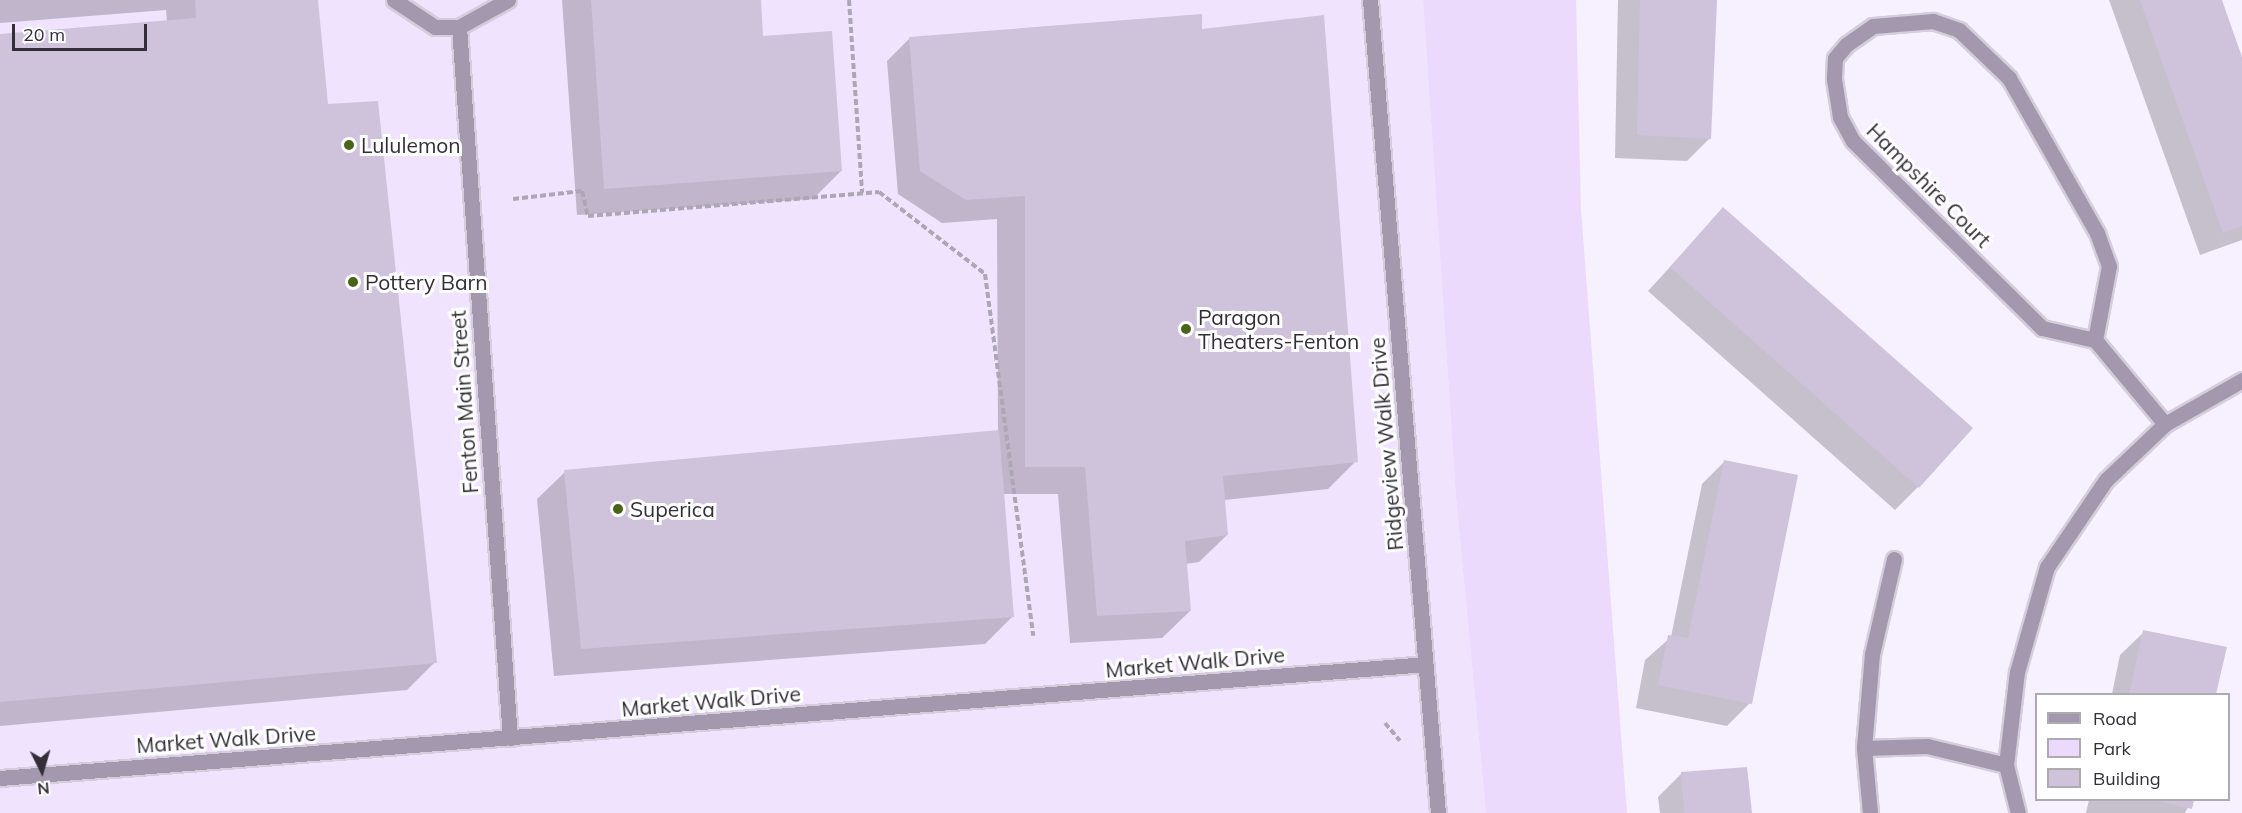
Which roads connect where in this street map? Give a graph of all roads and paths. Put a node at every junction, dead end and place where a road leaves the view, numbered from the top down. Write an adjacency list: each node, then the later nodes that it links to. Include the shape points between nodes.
1 (394, 0): 5 (street, via 435,27)
2 (508, 0): 5 (street)
3 (849, 0): 6 (path)
4 (1370, 0): 13 (street, Ridgeview Walk Drive)
5 (459, 27): 15 (street, Fenton Main Street)
6 (862, 193): 7 (path, via 588,216 582,191); 12 (path, via 879,192 985,274)
7 (513, 199)
8 (2095, 340): 8 (street, Hampshire Court, via 2042,328 1853,141 1840,117 1834,79 1835,58 1846,45 1873,26 1933,21 1959,30 2009,78 2097,233 2109,266); 10 (street)
9 (2242, 380): 10 (street)
10 (2166, 424): 18 (street, via 2106,480 2047,567 2017,672)
11 (1894, 559): 16 (street, via 1872,654)
12 (1033, 636)
13 (1425, 663): 15 (street, Market Walk Drive); 20 (street, Ridgeview Walk Drive)
14 (1385, 723): 17 (path)
15 (510, 738): 19 (street, Market Walk Drive)
16 (1864, 748): 18 (street, via 1927,746); 21 (street)
17 (1402, 750)
18 (2006, 765): 22 (street)
19 (0, 778)
20 (1438, 813)
21 (1870, 813)
22 (2018, 813)

